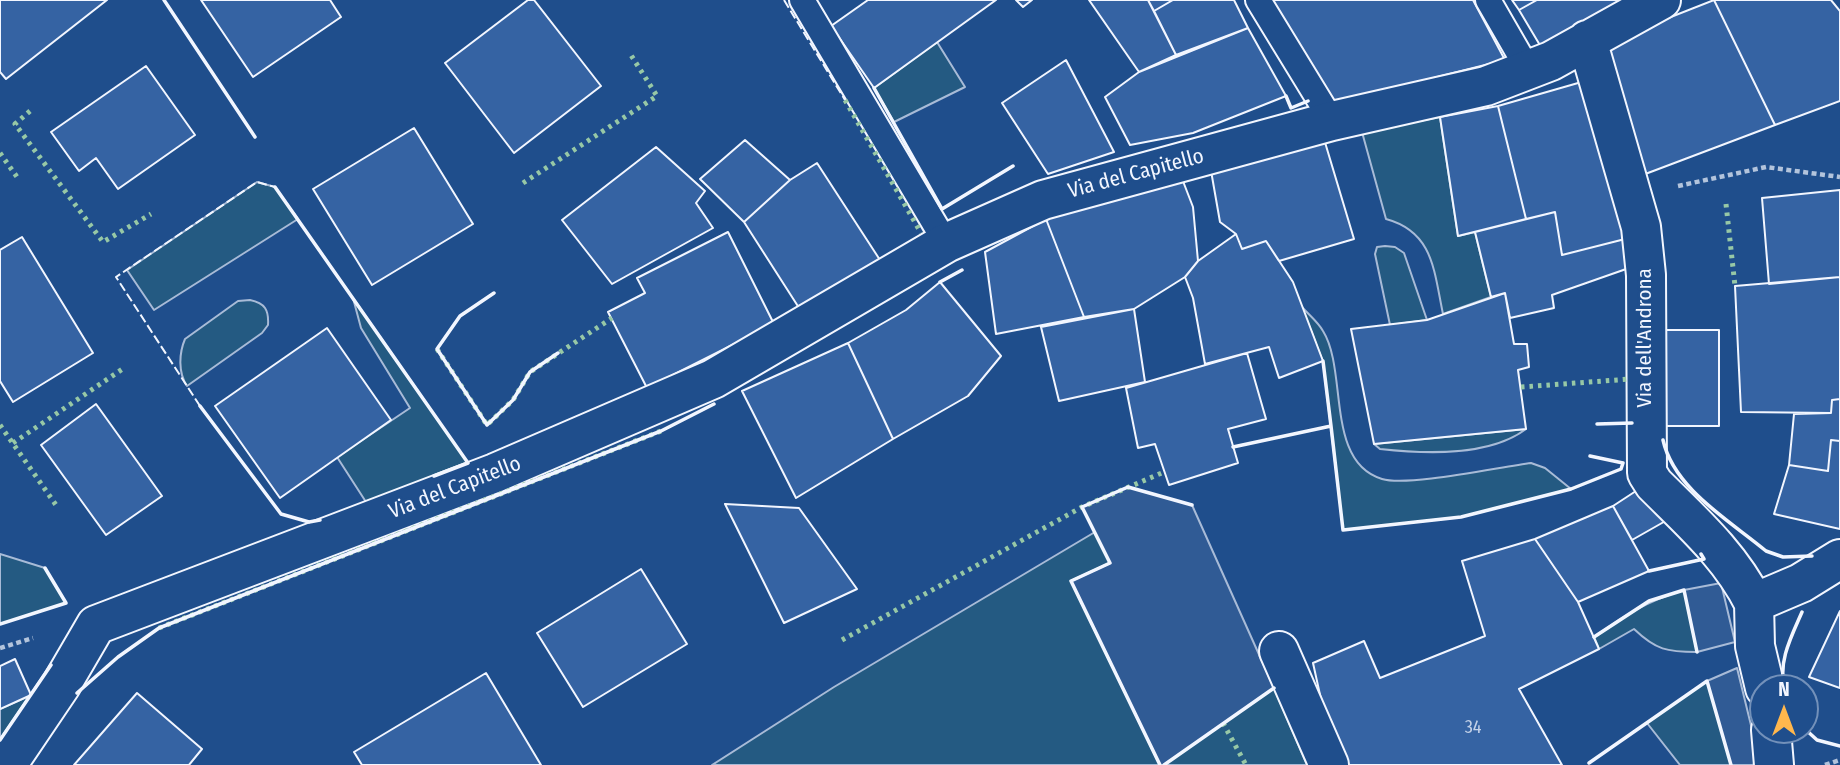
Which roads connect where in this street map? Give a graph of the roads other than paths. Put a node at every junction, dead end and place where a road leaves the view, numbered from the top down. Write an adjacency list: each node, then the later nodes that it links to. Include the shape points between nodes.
1 (802, 0): 8 (lane)
2 (1258, 0): 7 (lane)
3 (1488, 0): 6 (lane)
4 (1661, 0): 5 (street, Via del Capitello)
5 (1587, 40): 6 (street, Via del Capitello); 10 (street, Via dell'Androna, via 1637,211 1646,275 1647,472 1720,548)
6 (1530, 71): 7 (street, Via del Capitello, via 1441,98)
7 (1332, 121): 8 (street, Via del Capitello, via 1055,196)
8 (946, 243): 14 (street, Via del Capitello, via 713,379 495,474 96,625)
9 (1840, 559): 10 (street, via 1801,583)
10 (1754, 603): 12 (street, via 1755,646)
11 (1279, 651): 15 (street)
12 (1762, 674)
13 (1773, 744): 16 (street)
14 (7, 765)
15 (1329, 765)
16 (1774, 765)

